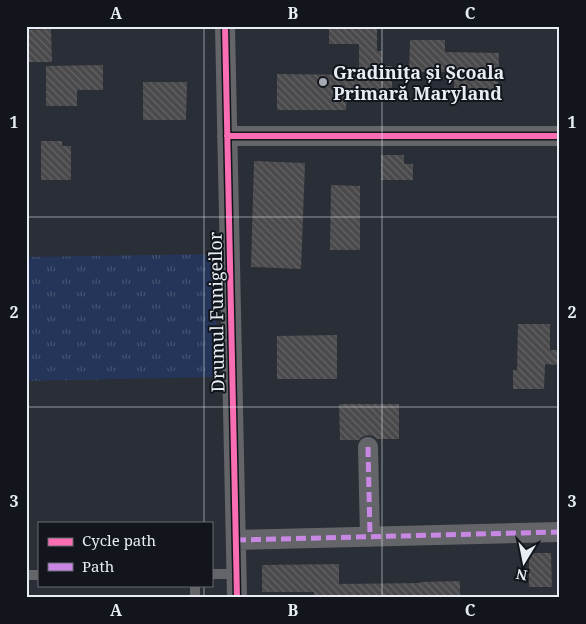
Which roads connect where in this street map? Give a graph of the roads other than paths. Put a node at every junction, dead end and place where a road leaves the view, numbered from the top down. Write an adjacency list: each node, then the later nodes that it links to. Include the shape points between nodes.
1 (225, 26): 2 (street, Drumul Funigeilor)
2 (228, 136): 3 (street); 7 (street, Drumul Funigeilor)
3 (560, 136)
4 (368, 447): 6 (street)
5 (560, 532): 6 (street)
6 (370, 537): 7 (street)
7 (236, 540): 9 (street, Drumul Funigeilor)
8 (212, 574): 9 (lane)
9 (236, 574): 10 (street, Drumul Funigeilor)
10 (237, 598)

